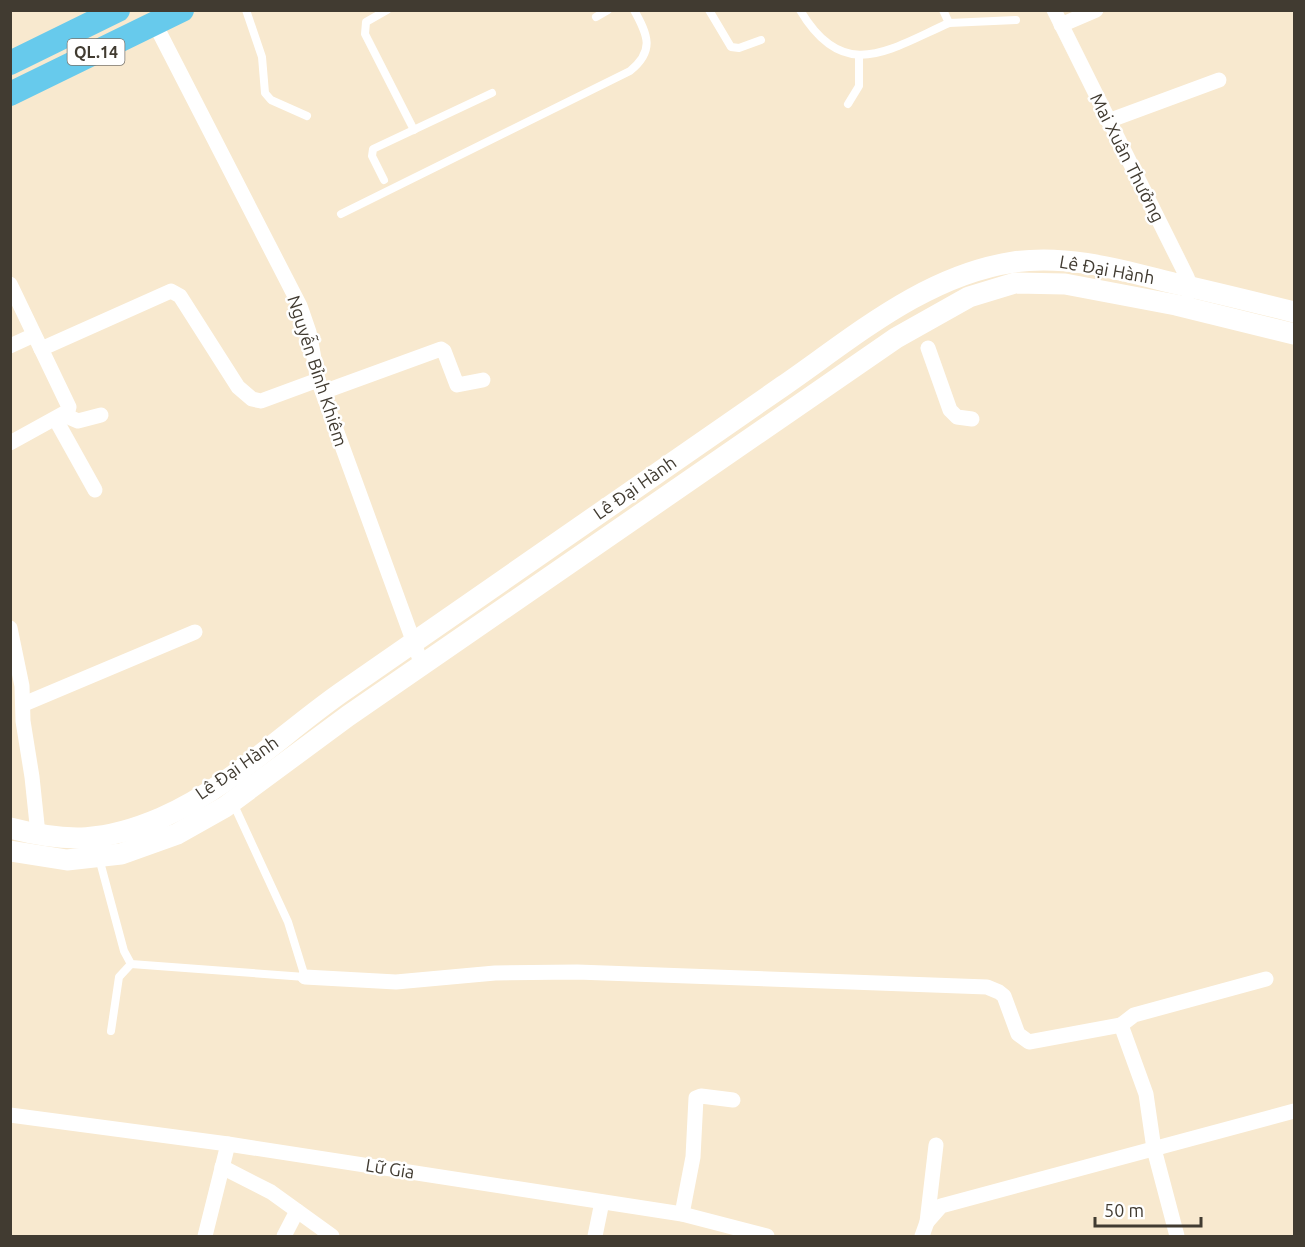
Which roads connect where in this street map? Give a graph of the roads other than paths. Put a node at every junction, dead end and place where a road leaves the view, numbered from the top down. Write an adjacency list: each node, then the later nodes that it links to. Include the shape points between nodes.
1 (118, 10): 19 (main road, QL.14)
2 (182, 10): 15 (main road, QL.14)
3 (246, 10): 24 (lane, via 262,57 265,93 271,100)
4 (387, 10): 26 (lane, via 366,22 365,33)
5 (608, 10): 12 (lane)
6 (634, 10): 28 (lane, via 648,44 641,62 630,71)
7 (710, 10): 17 (lane, via 731,47)
8 (800, 10): 18 (lane, via 819,38)
9 (943, 10): 14 (lane)
10 (1054, 10): 16 (street, Mai Xuân Thưởng)
11 (1096, 10): 16 (street)
12 (596, 17)
13 (1016, 20): 14 (lane)
14 (949, 23): 18 (lane, via 876,55)
15 (156, 24): 22 (main road, QL.14); 39 (street, Nguyễn Bỉnh Khiêm, via 300,306)
16 (1061, 25): 25 (street, Mai Xuân Thưởng)
17 (761, 40)
18 (859, 56): 23 (lane, via 859,86)
19 (10, 63)
20 (1219, 80): 25 (street)
21 (492, 93): 26 (lane)
22 (10, 94)
23 (848, 104)
24 (306, 116)
25 (1108, 121): 30 (street, Mai Xuân Thưởng)
26 (414, 130): 27 (lane, via 371,152)
27 (384, 180)
28 (341, 214)
29 (10, 284): 34 (street)
30 (1191, 287): 31 (street); 32 (main road, Lê Đại Hành); 47 (main road, Lê Đại Hành, via 1117,269 1057,260 1014,262 960,274 901,305)
31 (1185, 307): 33 (main road, Lê Đại Hành); 48 (main road, Lê Đại Hành, via 1065,284 1015,283 969,297 896,338)
32 (1294, 312)
33 (1294, 334)
34 (34, 335): 35 (street); 37 (street)
35 (10, 346)
36 (928, 348): 42 (street, via 950,410 957,417)
37 (41, 349): 39 (street, via 171,291 180,296 238,387 252,399); 41 (street, via 67,402 68,411)
38 (483, 380): 39 (street, via 457,385 441,349)
39 (321, 386): 47 (street, Nguyễn Bỉnh Khiêm)
40 (101, 415): 41 (street, via 78,421)
41 (60, 417): 43 (street); 44 (street)
42 (972, 419)
43 (10, 443)
44 (95, 490)
45 (10, 628): 49 (street)
46 (195, 632): 49 (street)
47 (413, 642): 48 (street, Nguyễn Bỉnh Khiêm); 52 (main road, Lê Đại Hành, via 211,790 162,817 113,834 64,840)
48 (422, 665): 50 (main road, Lê Đại Hành)
49 (24, 704): 52 (street, via 22,722)
50 (233, 801): 54 (main road, Lê Đại Hành, via 177,834 121,854); 56 (lane, via 288,922)
51 (10, 828): 52 (main road, Lê Đại Hành)
52 (38, 834)
53 (10, 851): 54 (main road, Lê Đại Hành, via 67,860)
54 (99, 856): 55 (lane, via 124,951)
55 (131, 964): 56 (lane); 59 (lane, via 119,977)
56 (304, 977): 58 (street, via 396,982 495,973 577,972 987,987 1004,996 1018,1034 1029,1042)
57 (1266, 979): 58 (street, via 1134,1016)
58 (1121, 1024): 65 (street, via 1146,1094)
59 (111, 1031)
60 (733, 1100): 69 (street, via 696,1098 693,1157)
61 (1294, 1111): 65 (street)
62 (10, 1115): 63 (street, Lữ Gia)
63 (228, 1144): 66 (street); 67 (street, Lữ Gia)
64 (936, 1145): 70 (street)
65 (1154, 1149): 70 (street, via 948,1204 935,1210); 76 (street)
66 (222, 1167): 68 (street, via 253,1181); 71 (street)
67 (602, 1202): 69 (street, Lữ Gia); 74 (street)
68 (297, 1211): 72 (street); 73 (street)
69 (682, 1214): 75 (street, Lữ Gia)
70 (925, 1229)
71 (205, 1236)
72 (284, 1236)
73 (332, 1236)
74 (595, 1236)
75 (767, 1236)
76 (1177, 1236)

